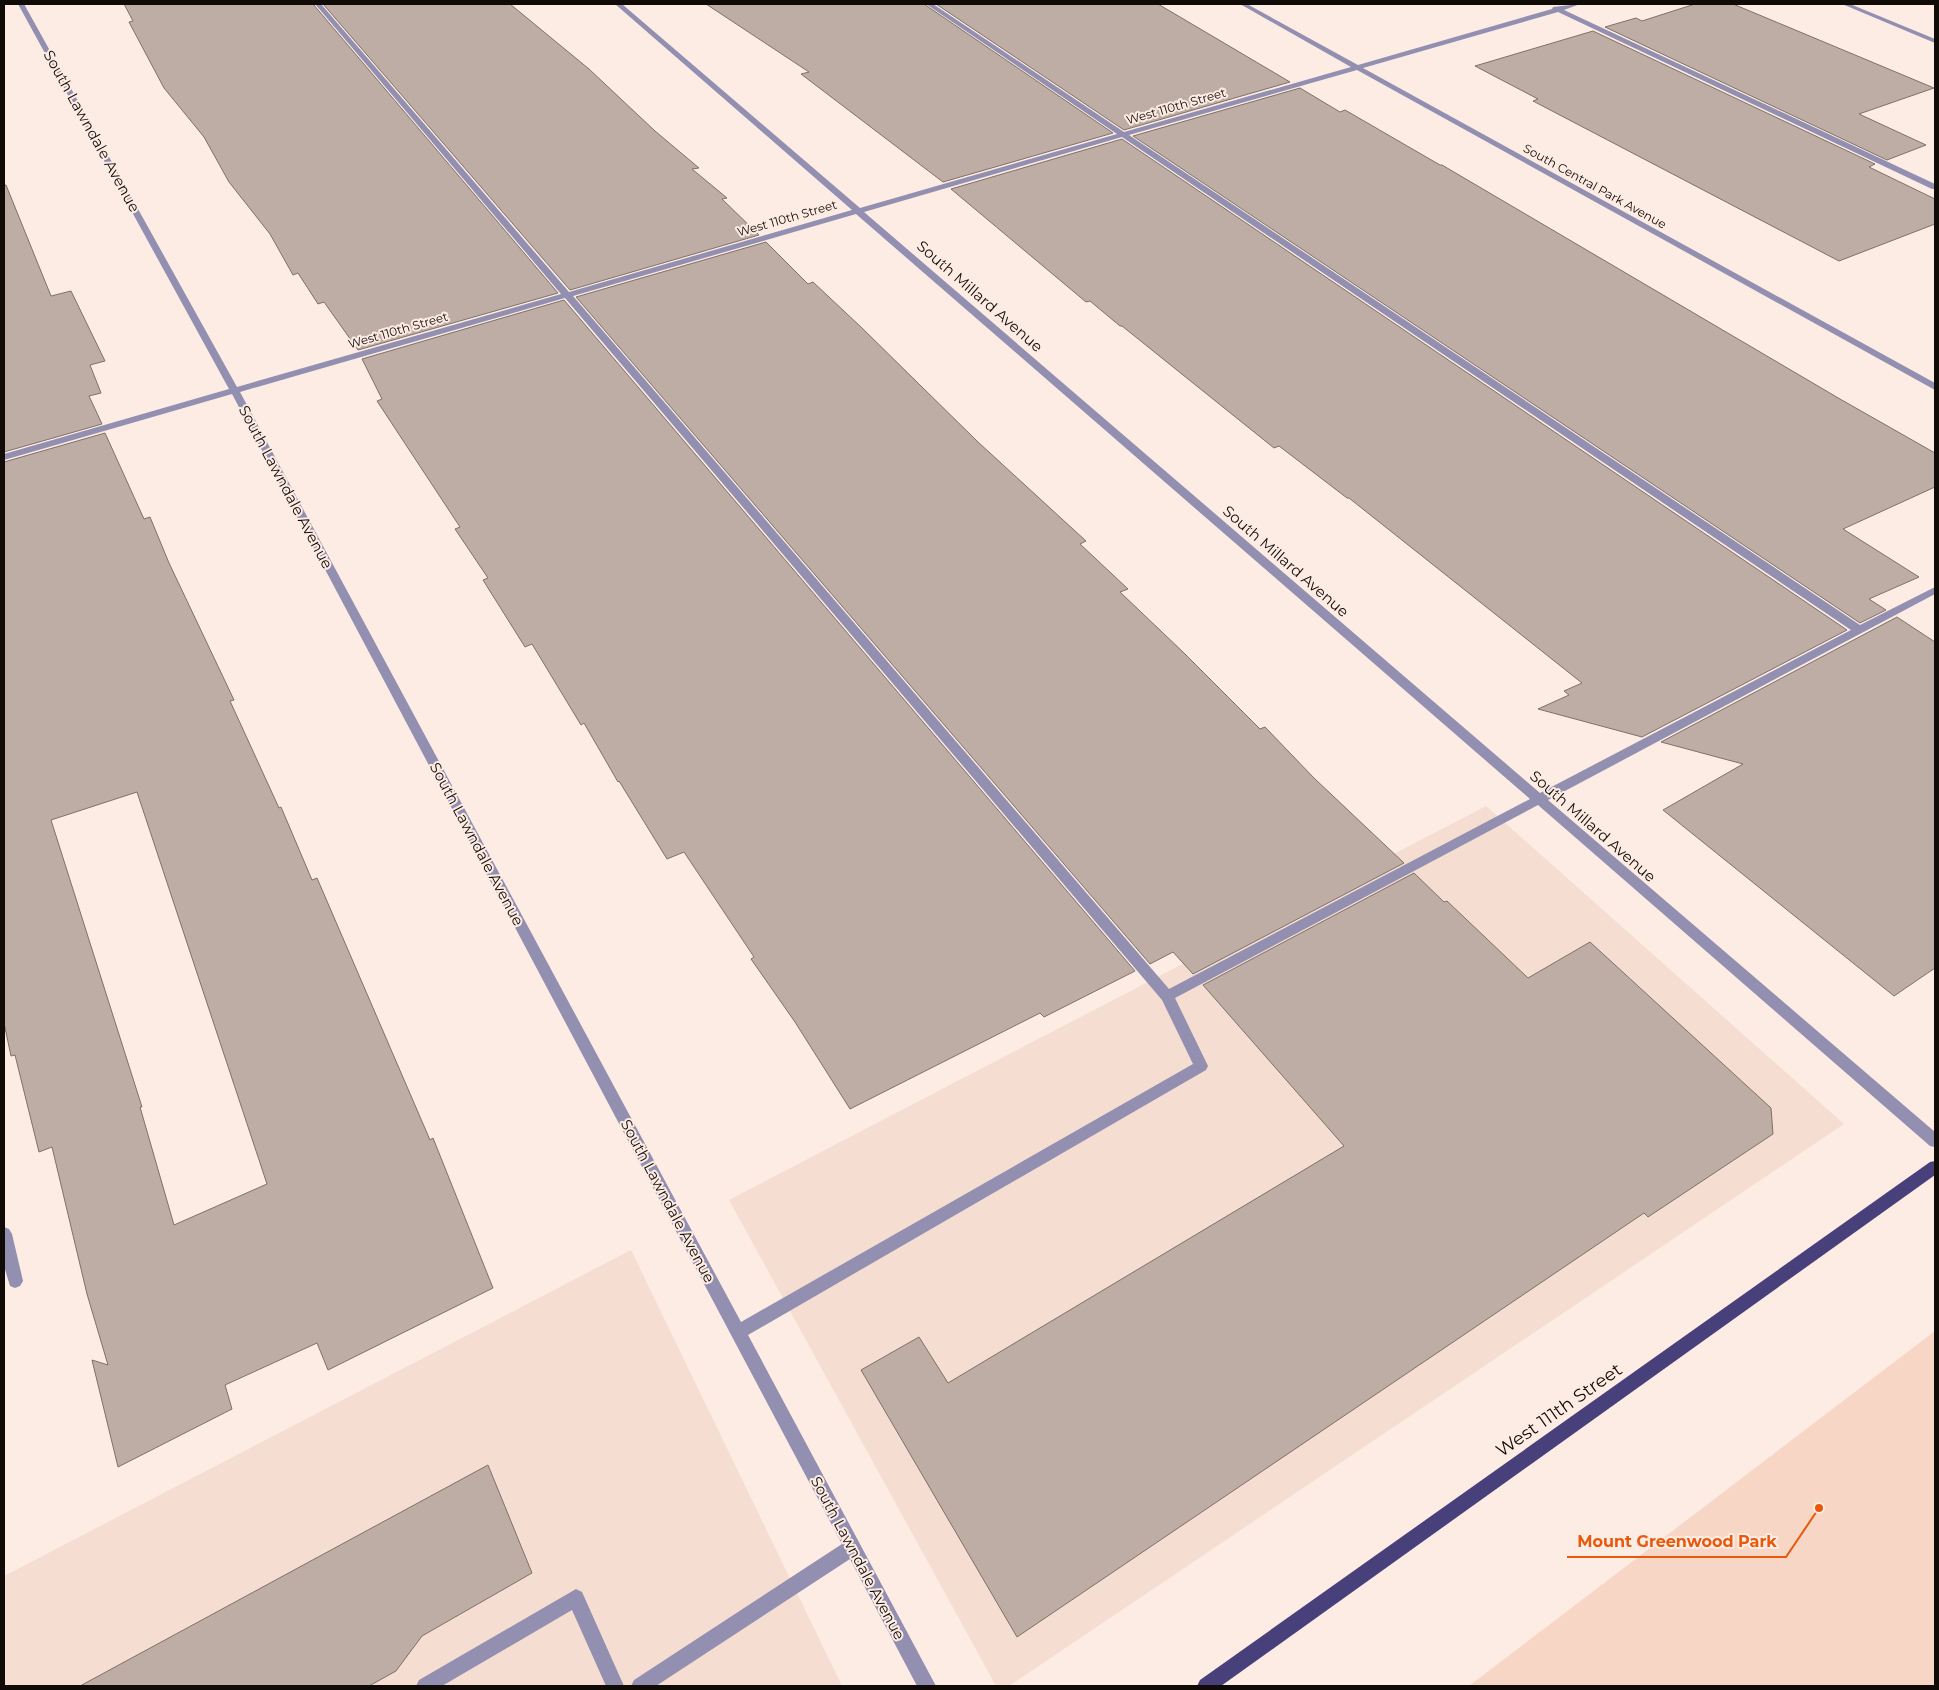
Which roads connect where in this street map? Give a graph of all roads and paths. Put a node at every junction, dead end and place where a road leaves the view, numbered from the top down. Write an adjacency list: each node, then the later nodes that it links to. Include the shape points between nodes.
1 (21, 4): 17 (street, South Lawndale Avenue)
2 (318, 4): 15 (street)
3 (618, 4): 14 (street, South Millard Avenue)
4 (929, 4): 12 (street)
5 (1244, 4): 11 (street, South Central Park Avenue)
6 (1547, 4): 9 (street)
7 (1577, 4): 9 (street, West 110th Street)
8 (1845, 4): 10 (street)
9 (1558, 9): 11 (street, West 110th Street); 13 (street)
10 (1935, 41)
11 (1358, 67): 12 (street, West 110th Street); 16 (street, South Central Park Avenue)
12 (1122, 135): 14 (street, West 110th Street); 20 (street)
13 (1935, 187)
14 (858, 211): 15 (street, West 110th Street); 21 (street, South Millard Avenue)
15 (566, 295): 17 (street, West 110th Street); 22 (street)
16 (1935, 388)
17 (234, 390): 18 (street, West 110th Street); 27 (street, South Lawndale Avenue)
18 (4, 457)
19 (1935, 590): 20 (street)
20 (1859, 630): 21 (street)
21 (1539, 800): 22 (street); 23 (street, South Millard Avenue)
22 (1167, 996): 27 (street, via 1202,1066)
23 (1935, 1141)
24 (1935, 1167): 33 (main road, West 111th Street)
25 (4, 1234): 26 (street)
26 (15, 1281)
27 (738, 1332): 28 (street, South Lawndale Avenue)
28 (852, 1546): 31 (street); 32 (street, South Lawndale Avenue)
29 (424, 1686): 30 (street, via 576,1598)
30 (615, 1686)
31 (640, 1686)
32 (927, 1686)
33 (1206, 1686)

